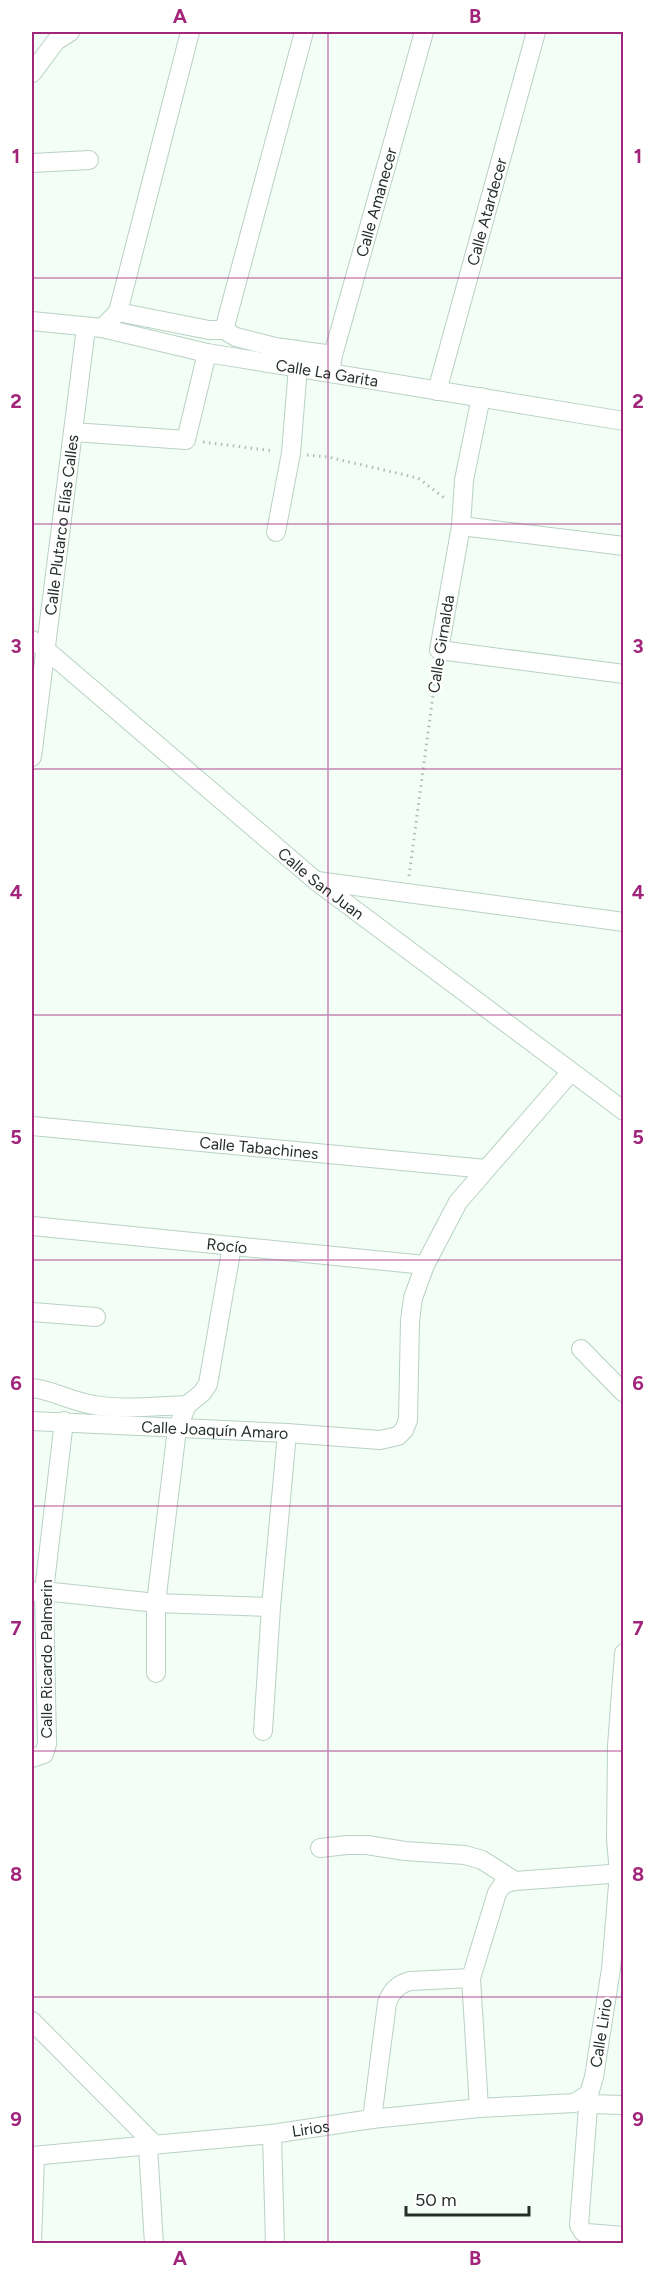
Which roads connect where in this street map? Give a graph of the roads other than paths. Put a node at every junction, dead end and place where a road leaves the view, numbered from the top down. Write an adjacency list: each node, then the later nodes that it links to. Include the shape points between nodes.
1 (70, 32): 6 (street, via 56,41)
2 (190, 32): 9 (street)
3 (304, 32): 12 (street)
4 (424, 32): 14 (street, Calle Amanecer)
5 (536, 32): 16 (street, Calle Atardecer)
6 (32, 73)
7 (89, 160): 8 (street)
8 (32, 163)
9 (118, 312): 11 (street); 12 (street, Calle La Garita)
10 (32, 321): 11 (street, Calle La Garita)
11 (94, 328): 13 (street, Calle La Garita); 19 (street, Calle Plutarco Elías Calles)
12 (224, 330): 14 (street, Calle La Garita, via 236,337)
13 (207, 353): 15 (street, Calle La Garita); 19 (street, via 186,440)
14 (332, 364): 15 (street, Calle La Garita); 16 (street, Calle La Garita)
15 (298, 367): 21 (street, via 291,453)
16 (437, 391): 17 (street, Calle La Garita)
17 (481, 397): 18 (street, Calle La Garita); 20 (street, Calle Girnalda)
18 (624, 421)
19 (74, 432): 23 (street, Calle Plutarco Elías Calles)
20 (460, 518): 22 (street); 24 (street, Calle Girnalda, via 439,650)
21 (276, 532)
22 (624, 546)
23 (38, 644): 25 (street, Calle Plutarco Elías Calles); 26 (street, Calle San Juan)
24 (624, 674)
25 (32, 757)
26 (316, 881): 27 (street); 28 (street, Calle San Juan)
27 (624, 922)
28 (570, 1073): 29 (street, Calle San Juan); 31 (street)
29 (624, 1111)
30 (32, 1126): 31 (street, Calle Tabachines)
31 (486, 1169): 34 (street, via 458,1202)
32 (32, 1226): 33 (street, Rocío)
33 (232, 1245): 34 (street, Rocío); 40 (street, via 208,1384)
34 (425, 1265): 44 (street, Calle Joaquín Amaro, via 413,1298 410,1321 408,1420 404,1430 398,1436 380,1440)
35 (32, 1312): 36 (street)
36 (96, 1317)
37 (581, 1348): 39 (street)
38 (32, 1388): 40 (street, via 95,1406)
39 (624, 1393)
40 (187, 1405): 43 (street)
41 (33, 1418): 42 (street, Calle Joaquín Amaro)
42 (64, 1421): 43 (street, Calle Joaquín Amaro); 45 (street, Calle Ricardo Palmerin)
43 (177, 1429): 44 (street, Calle Joaquín Amaro); 46 (street)
44 (287, 1433): 47 (street)
45 (38, 1592): 46 (street); 52 (street, Calle Ricardo Palmerin, via 47,1722)
46 (156, 1603): 47 (street); 49 (street)
47 (271, 1607): 50 (street)
48 (624, 1653): 51 (street, Calle Lirio)
49 (156, 1673)
50 (263, 1731)
51 (620, 1746): 54 (street, Calle Lirio, via 616,1839)
52 (38, 1756)
53 (320, 1848): 55 (street, via 367,1845 465,1855 482,1860)
54 (621, 1873): 55 (street); 58 (street, Calle Lirio)
55 (515, 1881): 56 (street, via 503,1884 497,1893)
56 (471, 1978): 60 (street); 61 (street, via 410,1981 390,1994)
57 (32, 2021): 63 (street)
58 (588, 2099): 59 (street); 60 (street, Lirios); 65 (street, Calle Lirio, via 579,2225 582,2232)
59 (624, 2105)
60 (479, 2108): 61 (street, Lirios)
61 (372, 2119): 62 (street, Lirios)
62 (272, 2134): 63 (street, Lirios); 68 (street)
63 (151, 2146): 64 (street, Lirios); 67 (street)
64 (33, 2156): 66 (street)
65 (624, 2236)
66 (32, 2244)
67 (154, 2244)
68 (275, 2244)

